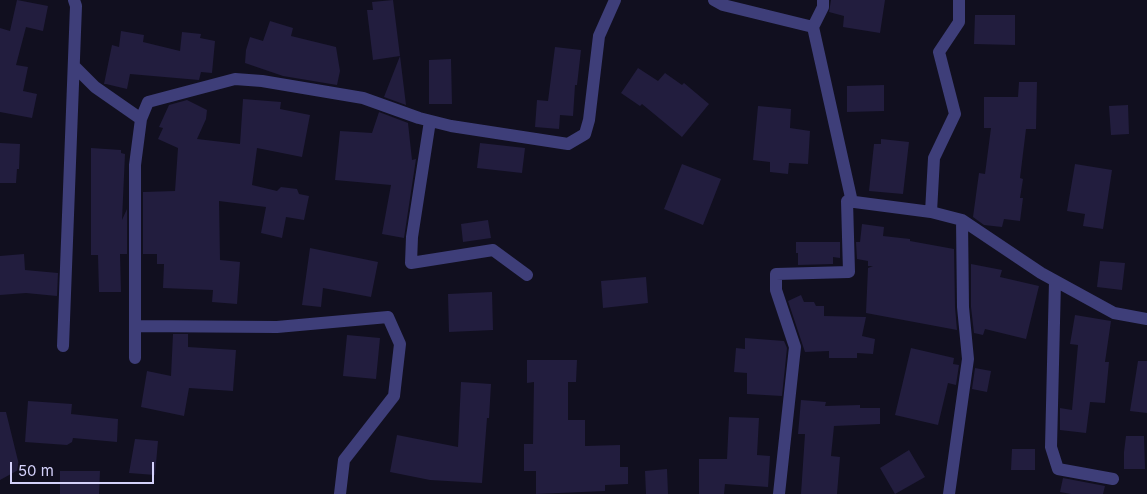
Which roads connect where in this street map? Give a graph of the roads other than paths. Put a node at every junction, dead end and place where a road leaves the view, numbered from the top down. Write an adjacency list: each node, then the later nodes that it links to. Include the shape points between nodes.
1 (74, 0): 7 (street)
2 (615, 0): 9 (street, via 599,36 585,134 568,144)
3 (714, 0): 6 (street)
4 (823, 0): 6 (street)
5 (959, 0): 11 (street, via 960,22 939,52 955,114 934,158)
6 (814, 27): 10 (street)
7 (74, 66): 8 (street, via 95,87); 17 (street)
8 (141, 119): 9 (street, via 148,102 235,79 363,98); 16 (street, via 135,165)
9 (430, 121): 13 (street, via 411,263 493,250)
10 (852, 202): 11 (street); 21 (street, via 847,201 849,272 776,274 776,290 795,347)
11 (931, 212): 12 (street)
12 (962, 220): 14 (street); 22 (street, via 963,307 968,359)
13 (527, 275)
14 (1055, 281): 15 (street, via 1114,313); 19 (street, via 1051,447 1058,469)
15 (1147, 319)
16 (135, 326): 18 (street); 20 (street, via 276,327 388,317 400,344 394,396 344,460)
17 (63, 346)
18 (134, 358)
19 (1113, 479)
20 (340, 494)
21 (779, 494)
22 (949, 494)

